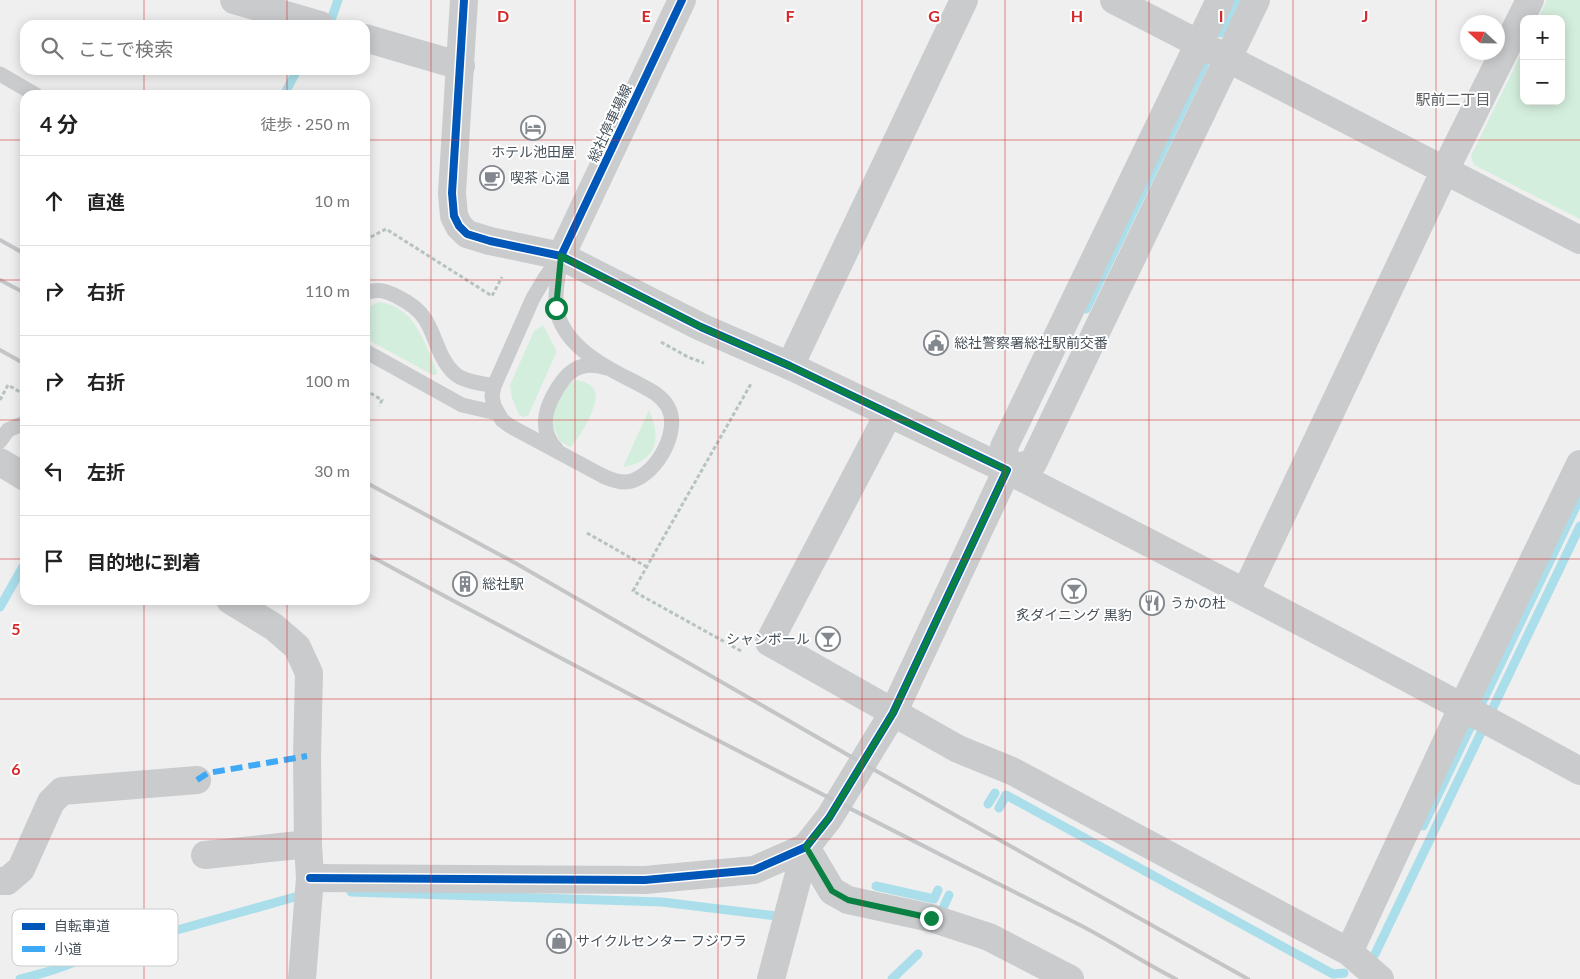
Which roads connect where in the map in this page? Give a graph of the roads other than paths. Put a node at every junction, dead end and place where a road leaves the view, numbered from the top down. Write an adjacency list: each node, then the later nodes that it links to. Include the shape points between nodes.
1 (234, 0): 9 (street)
2 (464, 0): 13 (street)
3 (682, 0): 18 (main road, 総社停車場線)
4 (964, 0): 21 (street)
5 (1114, 0): 11 (street)
6 (1220, 0): 11 (street)
7 (1256, 0): 12 (street)
8 (1530, 0): 16 (street)
9 (303, 20)
10 (370, 39): 13 (street)
11 (1199, 43): 12 (street); 31 (street, via 1004,447)
12 (1228, 58): 16 (street); 31 (street, via 1033,462)
13 (461, 66): 18 (street, via 452,193 454,216 459,226 467,234 484,240)
14 (0, 74): 15 (lane)
15 (27, 90)
16 (1445, 170): 17 (street); 33 (street)
17 (1580, 240)
18 (561, 256): 21 (street, via 701,327); 22 (lane, via 556,298 560,318 580,348); 23 (lane, via 533,298)
19 (370, 291): 23 (lane, via 386,291 415,307 425,318 445,364 467,380)
20 (370, 354): 24 (lane, via 462,405)
21 (790, 366): 25 (street)
22 (608, 368): 28 (lane, via 582,366 560,383 544,421 551,444); 28 (lane, via 652,391 668,408 671,435 655,463 638,479 614,481)
23 (494, 386): 24 (lane, via 492,396)
24 (496, 413): 28 (lane, via 510,426)
25 (889, 413): 31 (street); 35 (street, via 769,642)
26 (20, 425): 27 (lane, via 8,430)
27 (0, 441)
28 (558, 451)
29 (0, 462): 32 (street)
30 (1580, 464): 36 (street)
31 (1007, 470): 33 (street); 35 (street)
32 (20, 474)
33 (1246, 591): 36 (street)
34 (238, 605): 39 (street, via 274,627 297,647 309,673)
35 (893, 713): 40 (street, via 829,818); 44 (street, via 958,749 1012,771)
36 (1475, 713): 37 (street); 44 (street)
37 (1580, 771)
38 (197, 780): 43 (street, via 62,791 51,802 21,869 7,881)
39 (308, 844): 41 (street); 42 (street)
40 (806, 847): 42 (street, via 754,870 645,880); 46 (street); 47 (street, via 832,891 848,900 931,918 988,937)
41 (205, 855)
42 (310, 878): 45 (street)
43 (0, 881)
44 (1349, 952): 48 (street)
45 (302, 979)
46 (771, 979)
47 (1070, 979)
48 (1380, 979)

